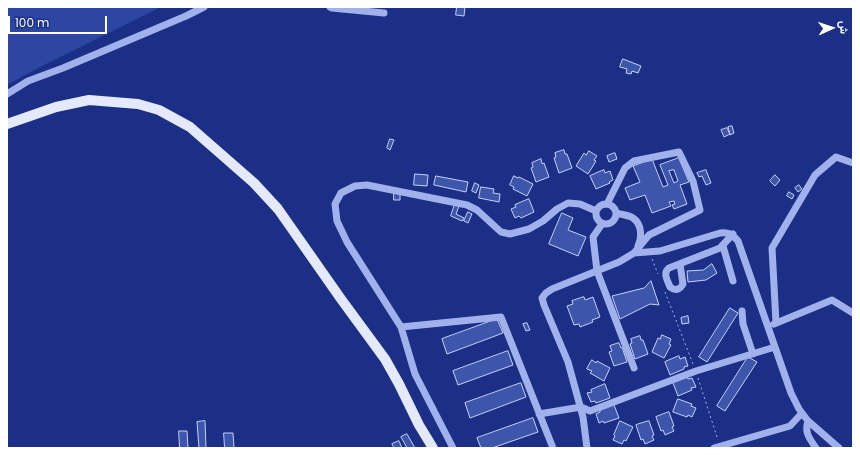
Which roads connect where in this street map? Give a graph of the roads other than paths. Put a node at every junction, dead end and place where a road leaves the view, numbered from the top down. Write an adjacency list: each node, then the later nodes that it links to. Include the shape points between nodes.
1 (204, 7): 4 (street, via 28,81)
2 (330, 7): 3 (street)
3 (384, 13)
4 (7, 94)
5 (7, 124): 30 (main road, via 56,107 89,100 138,104 159,110 190,127 254,183 278,209 385,359)
6 (853, 163): 19 (street, via 836,157 815,175 772,248)
7 (607, 204): 8 (street, via 600,206); 9 (street, via 613,206); 13 (street, via 625,168 634,161 679,152 693,181 700,210 649,235)
8 (596, 211): 10 (street, via 597,219); 21 (street, via 580,204 568,203 529,229 510,234 501,232 477,210 467,205 366,185 355,186 341,193 335,204 337,221 347,242)
9 (617, 213): 10 (street, via 612,223); 13 (street, via 632,217 640,229 641,239)
10 (602, 224): 15 (street, via 593,237)
11 (732, 234): 12 (street); 13 (street, via 720,233 660,251); 20 (street, via 738,241)
12 (723, 246): 14 (street); 16 (street)
13 (634, 253): 15 (street)
14 (680, 264)
15 (597, 271): 24 (street); 25 (street, via 552,289 542,298 568,362)
16 (733, 280)
17 (742, 311): 23 (street, via 742,324)
18 (853, 314): 19 (street, via 832,300)
19 (776, 323): 20 (street)
20 (768, 326): 22 (street)
21 (401, 327): 27 (street, via 500,317); 31 (street, via 415,374)
22 (775, 347): 23 (street); 26 (street, via 791,393)
23 (753, 354): 25 (street, via 696,371 590,411)
24 (634, 368)
25 (580, 407): 27 (street); 33 (street)
26 (802, 413): 28 (street); 29 (street, via 790,426)
27 (539, 414): 32 (street)
28 (808, 421): 34 (street, via 807,434); 35 (street)
29 (718, 447)
30 (433, 448)
31 (453, 448)
32 (553, 448)
33 (587, 448)
34 (816, 448)
35 (839, 448)

